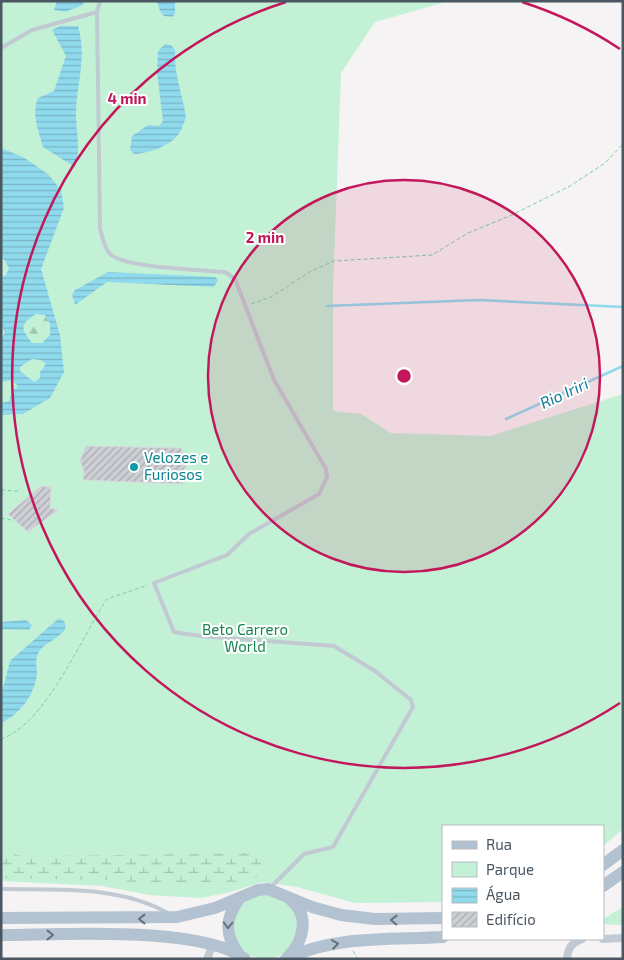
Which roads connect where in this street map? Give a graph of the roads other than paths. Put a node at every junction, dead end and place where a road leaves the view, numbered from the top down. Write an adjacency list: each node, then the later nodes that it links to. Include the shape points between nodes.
1 (100, 1): 2 (lane)
2 (97, 12): 3 (lane, via 32,30); 9 (lane, via 100,229 105,246 111,255 132,264 225,272 235,279 274,380 326,469 327,477 319,494 249,534 227,555 154,583 174,632 334,646 375,671 411,700 413,708 333,846 304,854)
3 (1, 48)
4 (623, 850): 5 (main road)
5 (604, 864)
6 (623, 872): 7 (main road)
7 (604, 885)
8 (1, 889): 12 (lane, via 100,891 154,904)
9 (268, 889): 10 (main road); 11 (main road)
10 (284, 894): 14 (main road, one-way to 10, via 376,919 341,915 312,907); 22 (main road, via 294,902 303,925 297,948)
11 (240, 898): 12 (main road); 21 (main road, one-way to 21, via 232,908 227,932)
12 (177, 917): 13 (main road, one-way to 13)
13 (1, 918)
14 (442, 918)
15 (1, 935): 20 (main road, one-way to 20, via 168,937)
16 (442, 937): 22 (main road, one-way to 16, via 350,941)
17 (623, 938): 18 (street)
18 (604, 939)
19 (579, 940): 24 (street, via 569,948)
20 (213, 944): 21 (main road); 23 (street)
21 (241, 956)
22 (287, 958)
23 (207, 959)
24 (567, 959)

